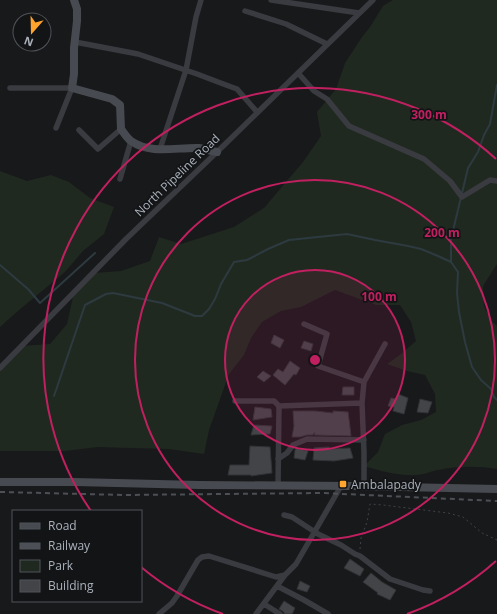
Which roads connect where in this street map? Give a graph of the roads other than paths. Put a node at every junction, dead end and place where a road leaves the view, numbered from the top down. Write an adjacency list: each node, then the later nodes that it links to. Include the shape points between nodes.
1 (74, 0): 7 (street, via 77,10)
2 (201, 0): 9 (street)
3 (271, 0): 6 (street)
4 (373, 0): 6 (street, North Pipeline Road)
5 (245, 11): 8 (street, via 286,24)
6 (359, 14): 8 (street, North Pipeline Road)
7 (75, 42): 9 (street, via 138,54); 12 (street)
8 (328, 44): 10 (street, North Pipeline Road)
9 (186, 70): 13 (street, via 237,90); 18 (street)
10 (298, 73): 13 (street, North Pipeline Road); 21 (street, via 327,99 349,126 424,159 450,182 462,197 490,180)
11 (10, 88): 12 (street)
12 (72, 88): 14 (street); 16 (street, via 112,99 120,105)
13 (257, 112): 19 (street, North Pipeline Road)
14 (56, 128)
15 (79, 130): 16 (street, via 98,149)
16 (121, 130): 17 (street)
17 (131, 141): 18 (street, via 145,147); 20 (street)
18 (160, 149): 19 (street, via 201,148)
19 (217, 152): 24 (street, North Pipeline Road, via 126,239)
20 (120, 179)
21 (497, 181)
22 (304, 324): 25 (street, via 327,334 318,366)
23 (385, 344): 25 (street)
24 (0, 368)
25 (364, 382): 27 (street)
26 (235, 401): 28 (street, via 274,401)
27 (362, 404): 28 (street); 29 (street)
28 (279, 406): 30 (street)
29 (364, 440): 30 (street, via 306,439 293,445); 34 (street)
30 (278, 459): 32 (street)
31 (0, 482): 32 (street)
32 (278, 486): 33 (street)
33 (341, 486): 34 (street); 37 (street)
34 (364, 486): 35 (street)
35 (497, 489)
36 (284, 515): 37 (street)
37 (314, 531): 38 (street, via 296,564); 40 (street, via 360,556 390,579)
38 (285, 575): 39 (street); 42 (street, via 276,577 209,556 202,557 172,603)
39 (277, 586): 41 (street); 45 (street)
40 (430, 591)
41 (264, 604): 43 (street); 44 (street)
42 (159, 614)
43 (256, 614)
44 (280, 614)
45 (328, 614)

